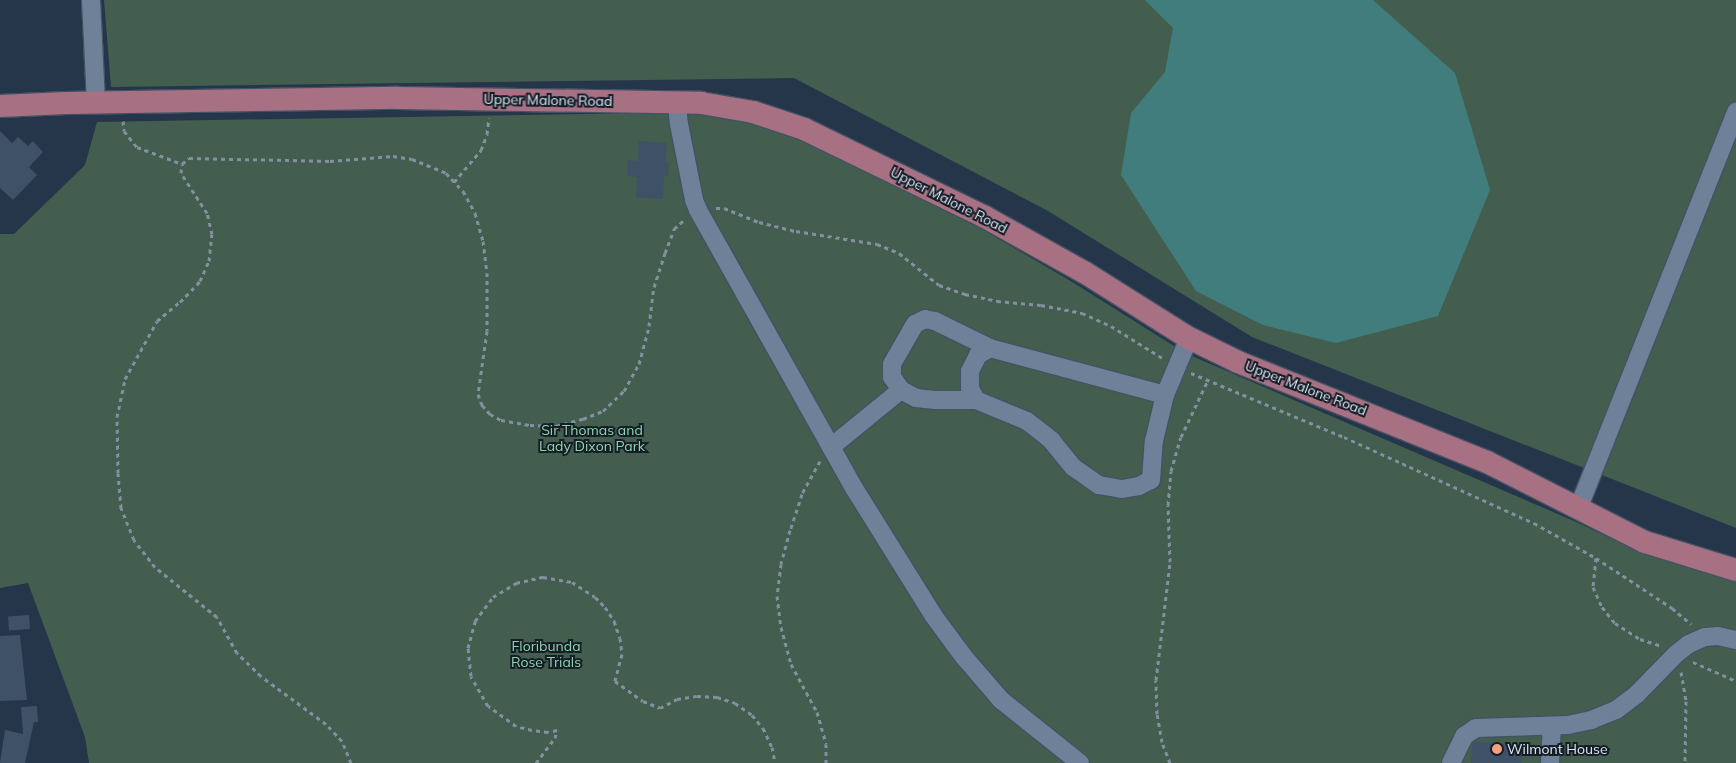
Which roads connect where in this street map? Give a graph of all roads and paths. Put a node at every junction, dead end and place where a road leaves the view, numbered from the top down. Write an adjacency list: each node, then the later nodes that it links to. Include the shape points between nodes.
1 (91, 0): 3 (street)
2 (492, 99): 4 (main road, Upper Malone Road); 5 (main road, Upper Malone Road); 9 (path, via 481,150)
3 (96, 103): 4 (main road, Upper Malone Road); 6 (main road, Upper Malone Road)
4 (120, 103): 8 (path, via 124,132 137,148)
5 (677, 103): 10 (street, via 678,124); 11 (main road, Upper Malone Road, via 701,103 753,112 804,129 985,217 1084,272)
6 (0, 106)
7 (1736, 111): 19 (street)
8 (182, 164): 9 (path, via 189,158 330,161 393,156 427,164 446,173); 27 (path, via 181,173 207,213 212,234 209,261 200,281 157,321 125,379 117,417 121,508 134,540 154,567 217,617 237,653 261,676 326,724 342,740)
9 (454, 182): 10 (path, via 475,213 487,273 487,331 478,394 490,414 501,420 530,425 556,426 583,419 604,411 624,391 639,364 649,326 654,287 674,229)
10 (698, 210): 13 (path, via 724,208 759,222 796,231 877,244 899,254 939,286 997,301 1082,313 1111,326); 18 (street)
11 (1189, 338): 13 (street); 19 (main road, Upper Malone Road, via 1238,362 1487,462)
12 (990, 348): 15 (street, via 935,320 925,319 916,324 892,364 892,378); 16 (street); 17 (street, via 978,355 970,371 970,388)
13 (1176, 367): 14 (path); 16 (street)
14 (1208, 380): 20 (path, via 1429,474 1534,523); 32 (path, via 1181,437 1171,471 1168,505 1170,562 1156,680 1157,714)
15 (901, 390): 17 (street, via 916,398); 18 (street)
16 (1165, 395): 17 (street, via 1154,441 1151,480 1122,490 1099,485 1073,467 1051,440 1026,420)
17 (976, 400)
18 (831, 447): 30 (path, via 802,494 781,564 777,596 791,664 817,712 826,744); 31 (street, via 933,615 964,657 1001,700)
19 (1578, 509): 21 (main road, Upper Malone Road, via 1645,542)
20 (1596, 558): 22 (path, via 1672,608); 24 (path, via 1593,587 1602,607 1615,623)
21 (1736, 570)
22 (1705, 637): 23 (street); 24 (street)
23 (1736, 640)
24 (1676, 654): 25 (path); 26 (street, via 1637,694 1616,710 1591,720); 35 (path, via 1686,701)
25 (1736, 681)
26 (1552, 726): 33 (street, via 1476,728 1464,736); 34 (street)
27 (351, 763)
28 (536, 763): 29 (path, via 555,738 557,730 548,732 516,726 488,706 471,676 468,648 475,621 493,597 516,583 543,577 572,582 605,607 620,638 622,654 615,681 643,701 660,708 677,699 697,696 717,697 735,703 763,728)
29 (776, 763)
30 (826, 763)
31 (1080, 763)
32 (1170, 763)
33 (1451, 763)
34 (1550, 763)
35 (1686, 763)

